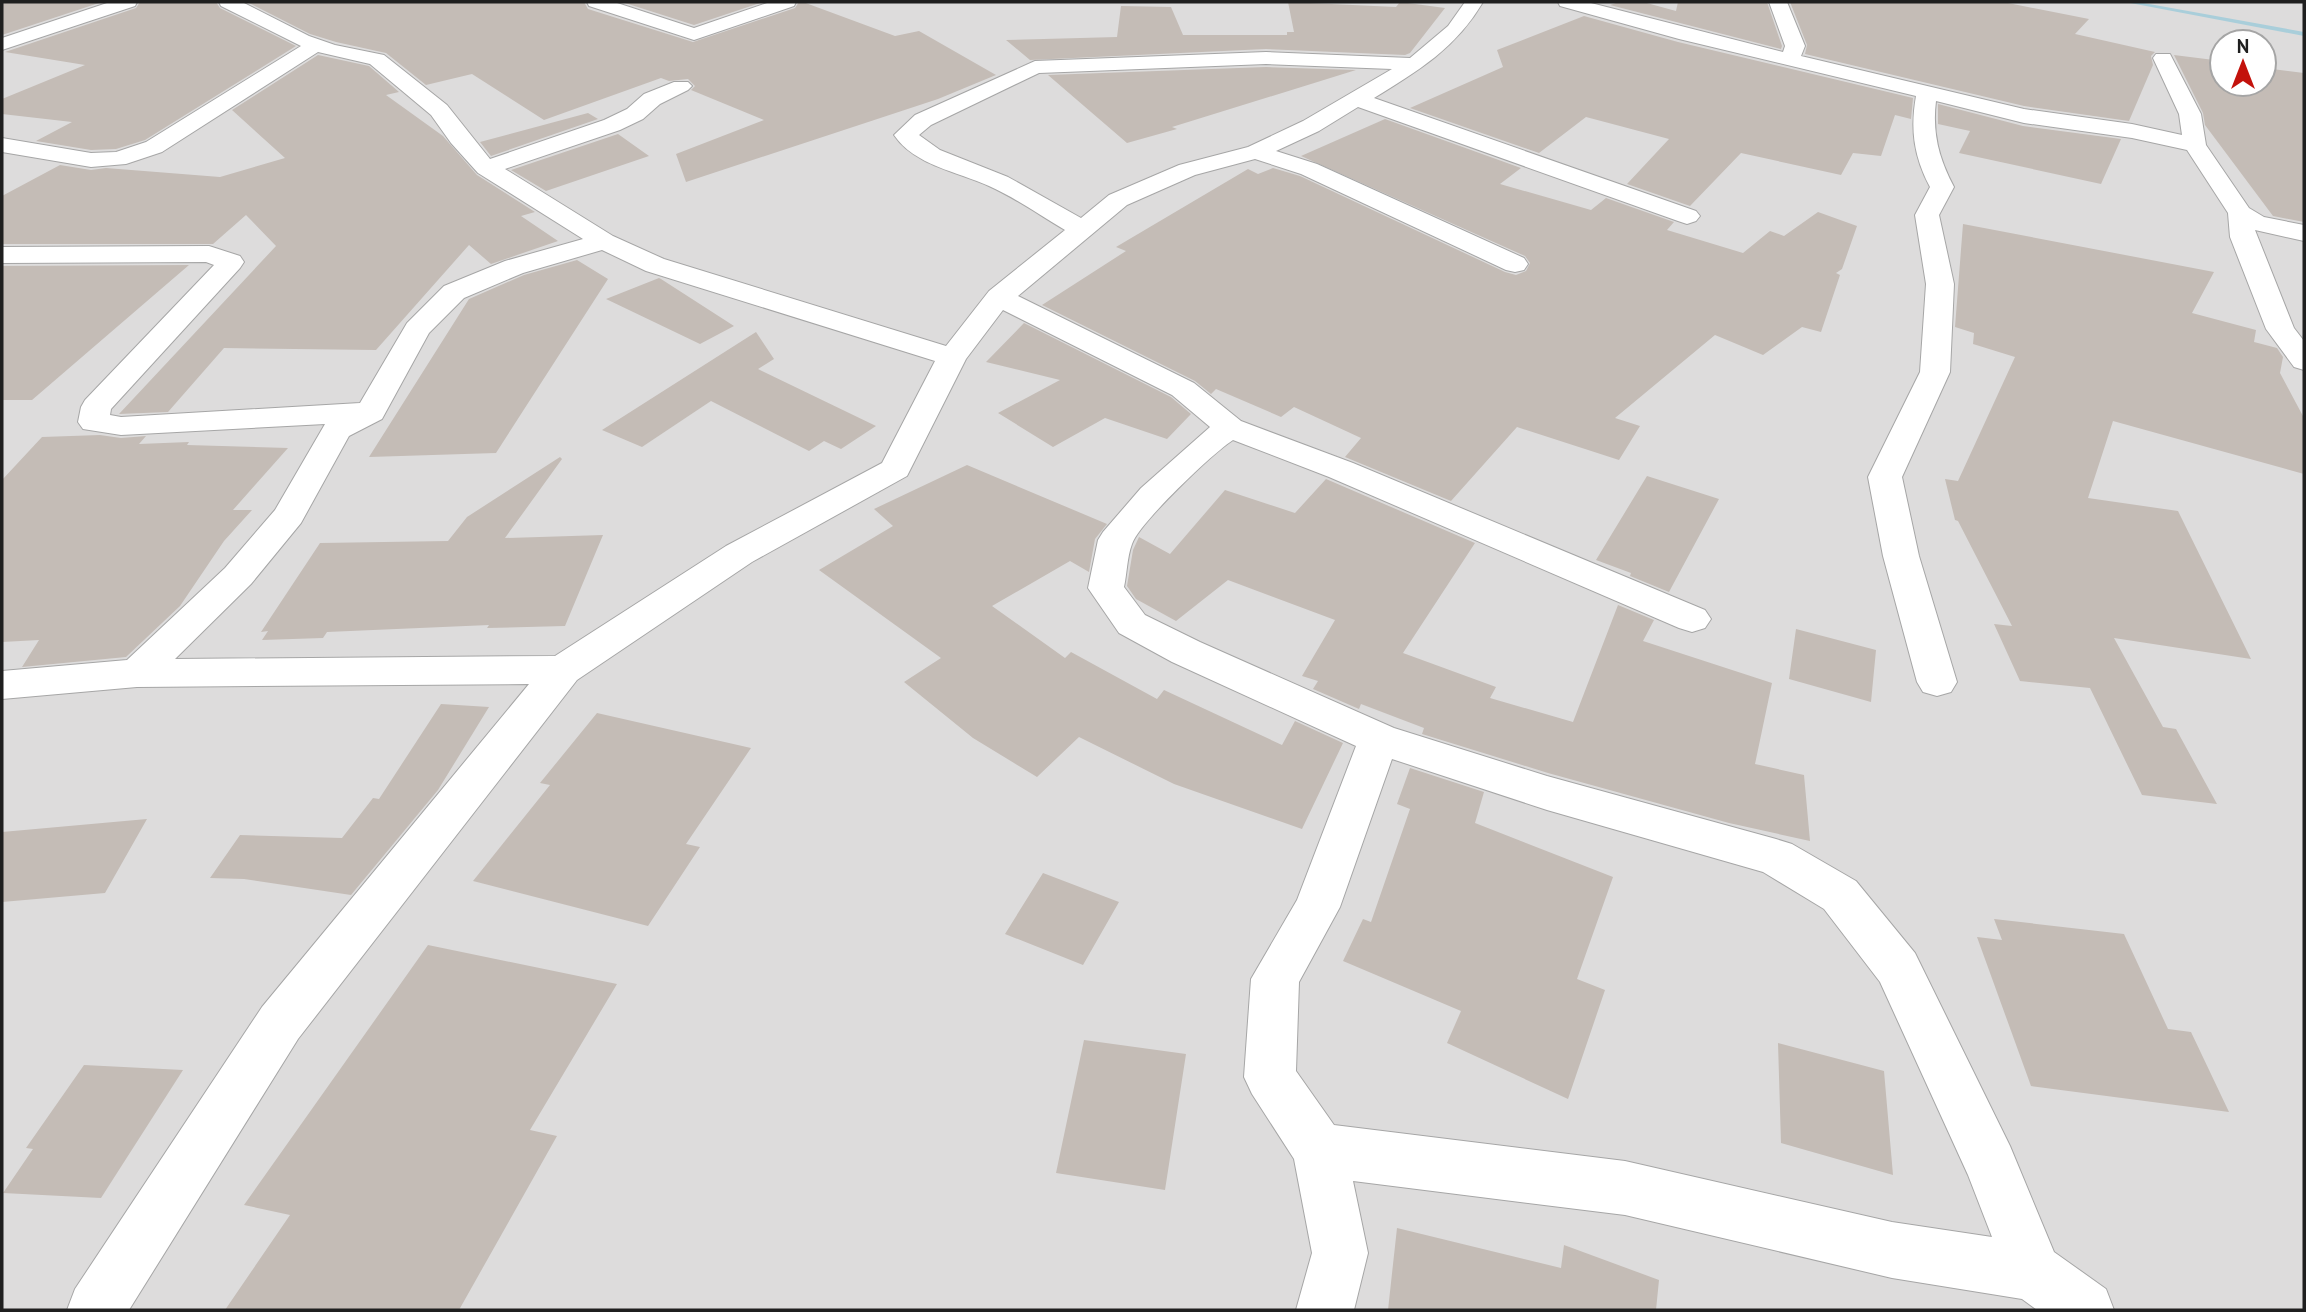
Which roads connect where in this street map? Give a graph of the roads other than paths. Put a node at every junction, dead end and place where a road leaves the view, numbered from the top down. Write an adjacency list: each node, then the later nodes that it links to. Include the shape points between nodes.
1 (128, 2): 8 (street)
2 (228, 2): 9 (street)
3 (596, 2): 4 (street, via 694,34)
4 (787, 2)
5 (1474, 2): 12 (street, via 1455,30)
6 (1567, 2): 11 (street)
7 (1778, 2): 11 (street, via 1795,46)
8 (2, 44)
9 (316, 44): 17 (street, via 155,147 118,159 91,160); 19 (street, via 377,59 439,110)
10 (2163, 58): 16 (street, via 2190,114)
11 (1790, 60): 14 (street)
12 (1415, 64): 15 (street); 22 (street, via 1266,58 1035,67 923,120 905,135 932,155 1000,182)
13 (681, 86): 19 (street, via 612,125)
14 (1927, 93): 16 (street, via 2024,116); 35 (street, via 1922,123 1928,163 1942,187 1927,215 1940,284 1935,372 1885,477 1901,556)
15 (1357, 99): 18 (street); 21 (street)
16 (2195, 145): 20 (street)
17 (2, 146)
18 (1256, 152): 22 (street, via 1175,175 1118,200); 26 (street, via 1309,169)
19 (486, 168): 24 (street)
20 (2240, 213): 23 (street, via 2256,223); 29 (street, via 2243,237 2280,329)
21 (1687, 216)
22 (1082, 229): 27 (street)
23 (2304, 233)
24 (604, 241): 28 (street, via 656,265); 30 (street, via 514,267 454,292 417,329)
25 (2, 255): 30 (street, via 209,254 232,262 96,407 94,422 121,426)
26 (1515, 264)
27 (999, 298): 28 (street); 31 (street, via 1182,389)
28 (952, 357): 33 (street, via 895,469 739,554)
29 (2304, 360)
30 (371, 412): 34 (street, via 337,430 280,525 238,576)
31 (1230, 428): 32 (street, via 1341,470); 37 (street, via 1153,495 1115,540 1106,588 1132,625)
32 (1692, 619)
33 (563, 670): 34 (street); 40 (street, via 280,1023)
34 (136, 673): 36 (street)
35 (1937, 682)
36 (2, 685)
37 (1379, 738): 38 (street, via 1317,907 1275,979 1270,1077); 39 (street, via 1547,793 1776,857 1840,895 1898,968 1992,1165)
38 (1318, 1150): 39 (street, via 1625,1188 1892,1250); 41 (street, via 1340,1253)
39 (2035, 1272): 42 (street)
40 (96, 1310)
41 (1325, 1310)
42 (2085, 1310)

